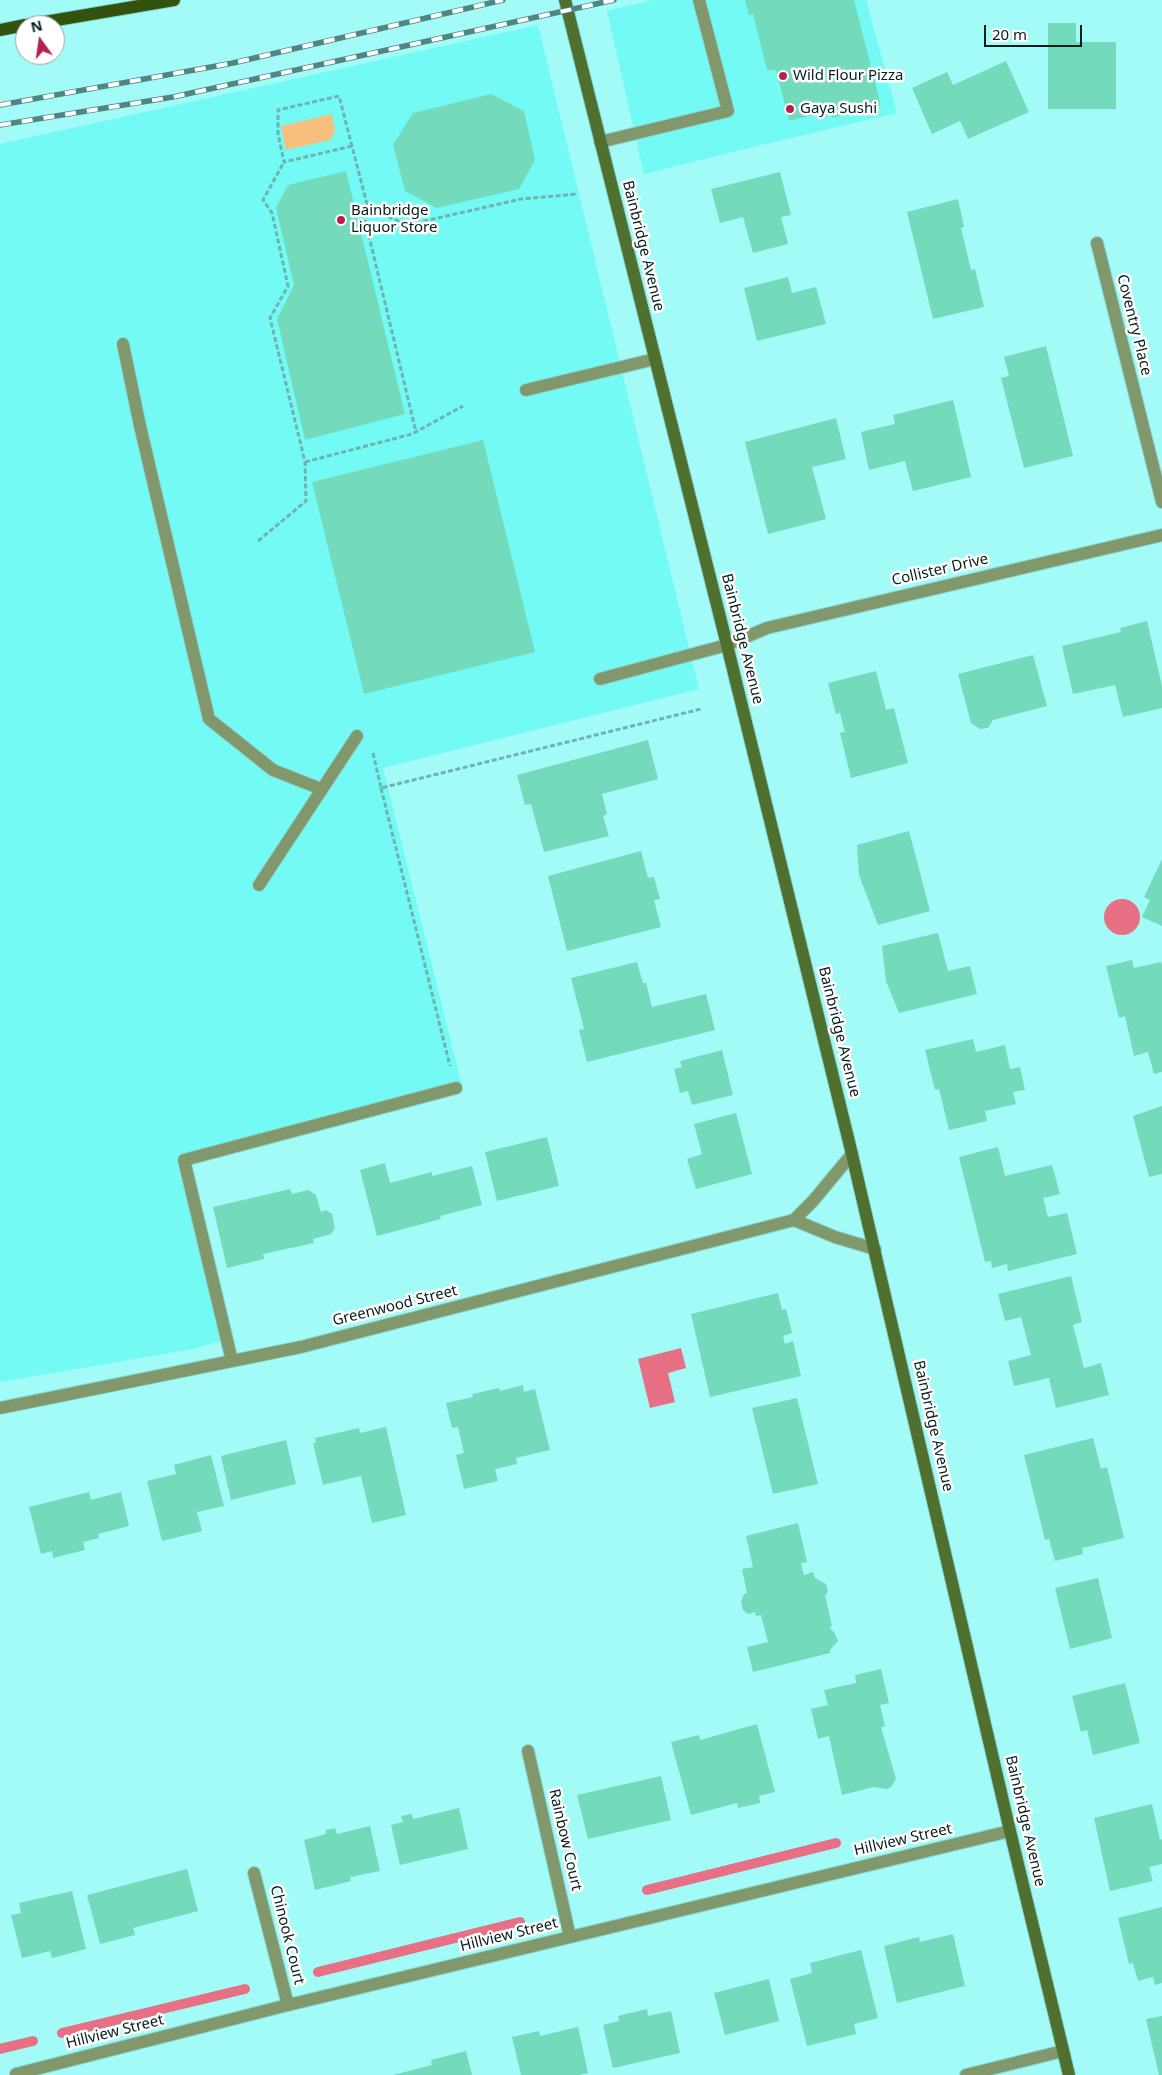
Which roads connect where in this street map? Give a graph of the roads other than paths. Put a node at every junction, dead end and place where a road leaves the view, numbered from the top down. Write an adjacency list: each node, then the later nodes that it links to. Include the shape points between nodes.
1 (174, 0): 4 (main road)
2 (564, 0): 7 (street, Bainbridge Avenue)
3 (699, 0): 7 (street, via 728,111)
4 (65, 18)
5 (15, 27): 6 (main road)
6 (0, 30)
7 (600, 142): 10 (street, Bainbridge Avenue)
8 (1097, 243): 12 (street, Coventry Place)
9 (123, 344): 17 (street, via 209,719 273,770)
10 (655, 358): 11 (street); 14 (street, Bainbridge Avenue)
11 (526, 390)
12 (1162, 502)
13 (1162, 534): 14 (street, Collister Drive, via 779,624)
14 (727, 645): 15 (street, Collister Drive); 20 (street, Bainbridge Avenue)
15 (600, 679)
16 (357, 736): 17 (street)
17 (322, 789): 18 (street)
18 (259, 885)
19 (456, 1088): 23 (street, via 184,1160)
20 (852, 1154): 21 (street); 22 (street, Bainbridge Avenue)
21 (794, 1220): 22 (street); 23 (street, Greenwood Street, via 301,1347)
22 (875, 1249): 26 (street, Bainbridge Avenue)
23 (232, 1361): 24 (street, Greenwood Street)
24 (0, 1408)
25 (528, 1751): 28 (street, Rainbow Court)
26 (1010, 1831): 28 (street, Hillview Street); 30 (street, Bainbridge Avenue)
27 (254, 1872): 29 (street, Chinook Court)
28 (570, 1937): 29 (street, Hillview Street)
29 (288, 2005): 31 (street, Hillview Street)
30 (1063, 2051): 32 (street); 33 (street, Bainbridge Avenue)
31 (16, 2074)
32 (966, 2075)
33 (1069, 2075)

